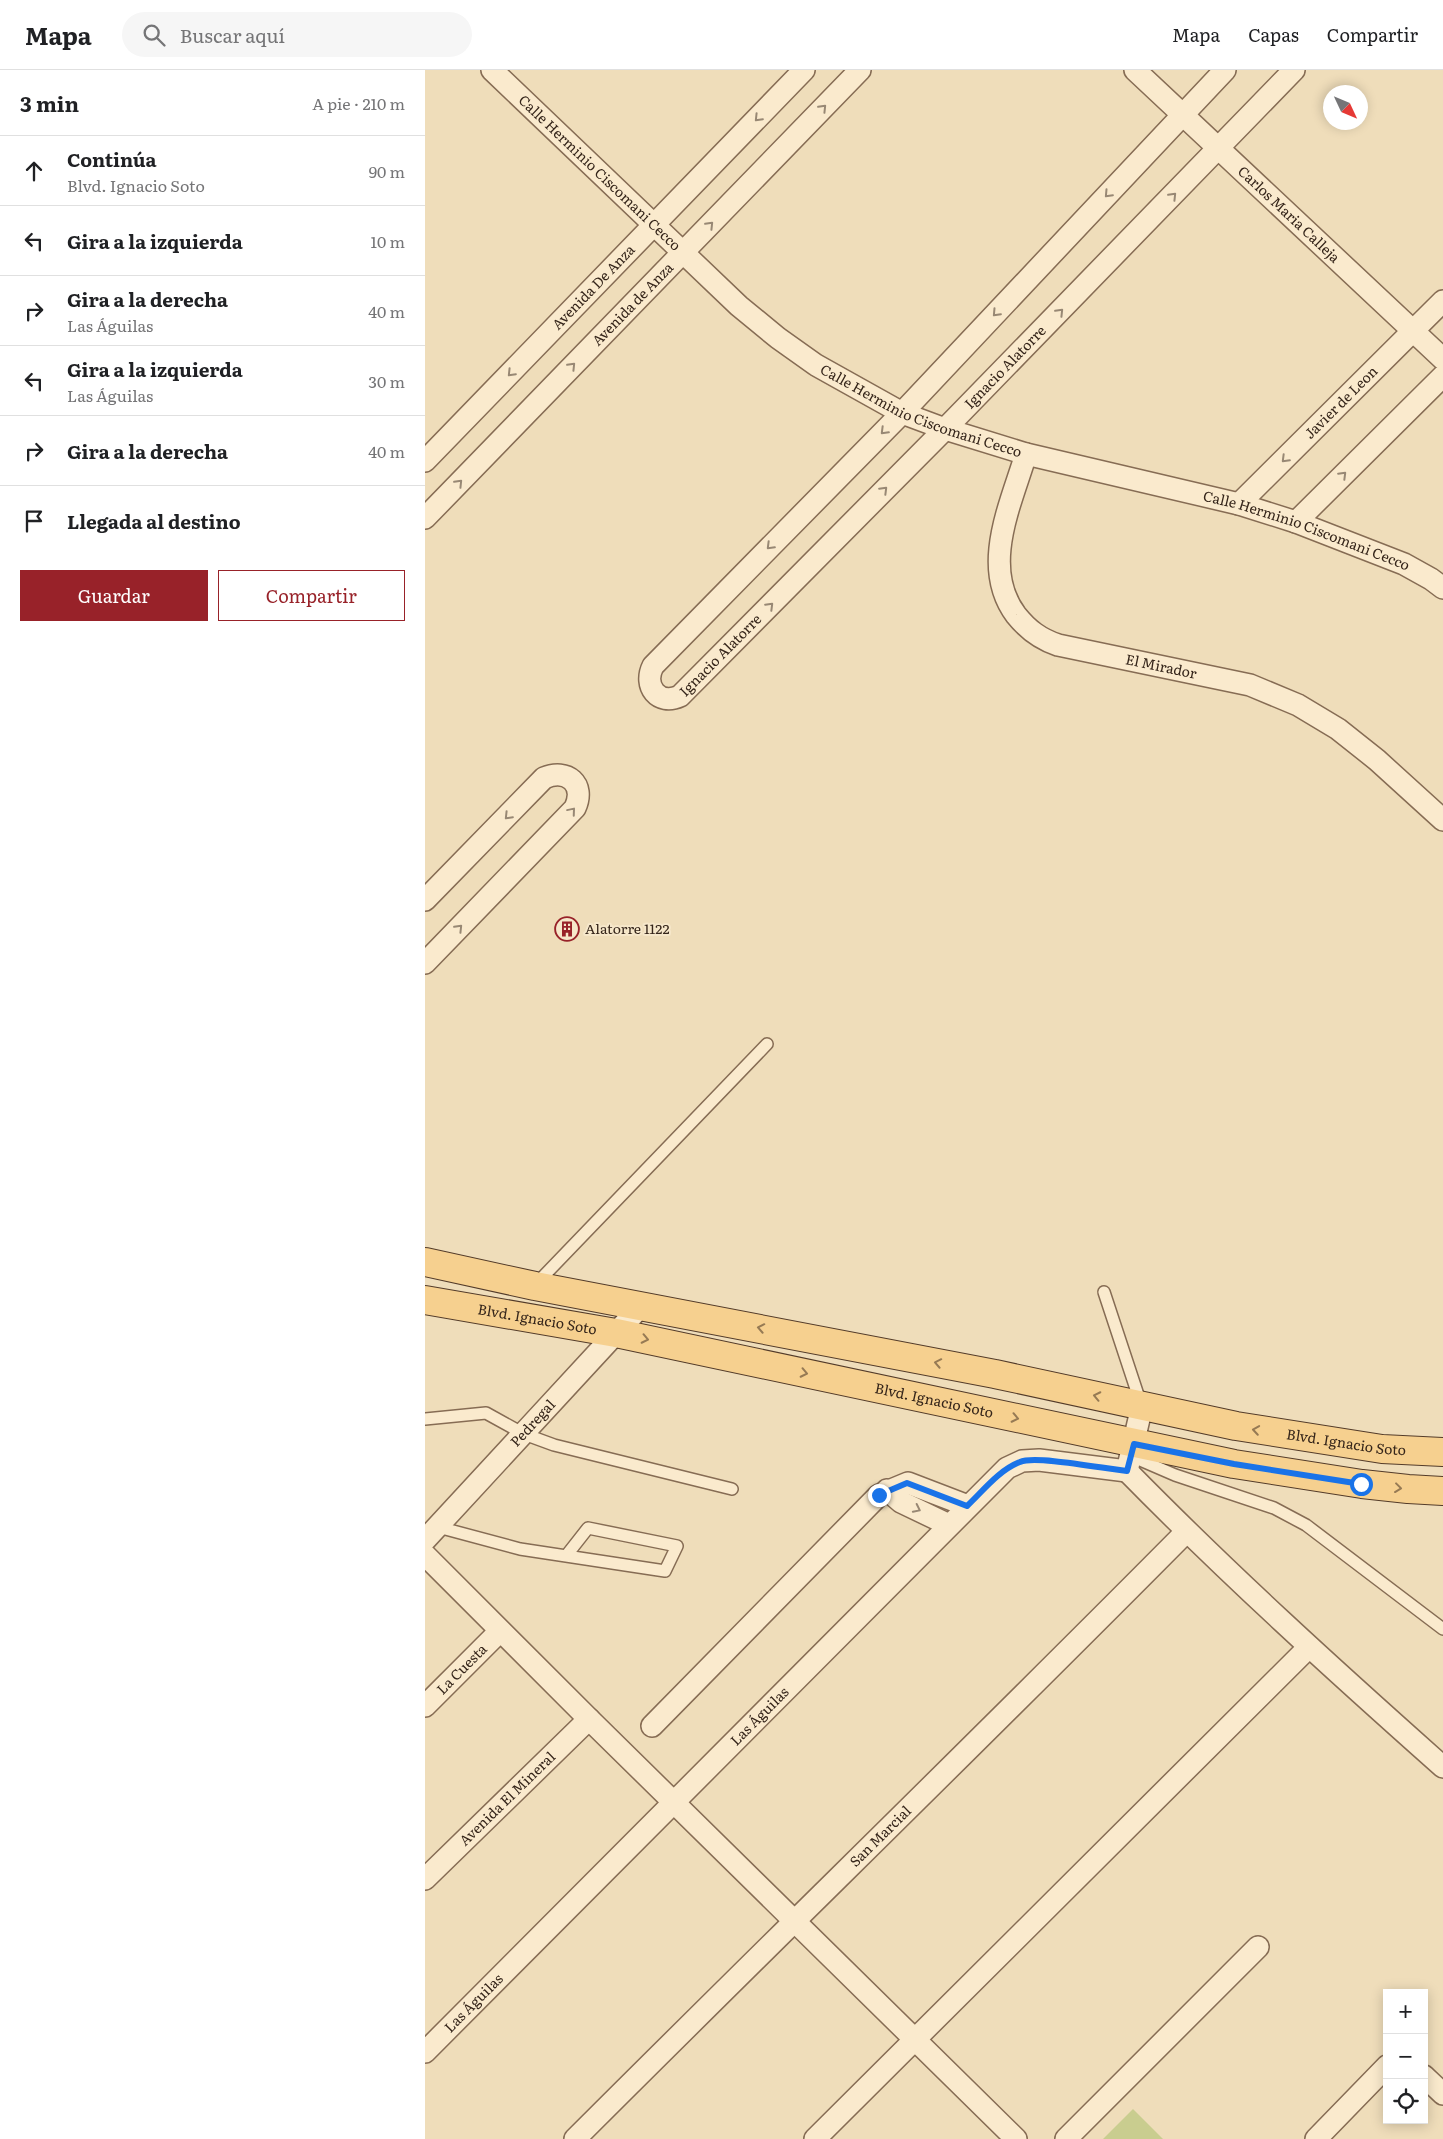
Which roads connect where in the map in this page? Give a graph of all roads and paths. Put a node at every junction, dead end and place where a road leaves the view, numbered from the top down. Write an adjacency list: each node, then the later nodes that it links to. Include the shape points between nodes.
1 (492, 70): 9 (street, Calle Herminio Ciscomani Cecco)
2 (804, 70): 9 (street, Avenida De Anza, one-way to 9)
3 (860, 70): 10 (street, Avenida de Anza, one-way to 3)
4 (1135, 70): 7 (street, Carlos Maria Calleja)
5 (1225, 70): 7 (street, Ignacio Alatorre)
6 (1294, 70): 8 (street, Ignacio Alatorre)
7 (1183, 115): 8 (street, Carlos Maria Calleja); 15 (street, Ignacio Alatorre, one-way to 15)
8 (1219, 149): 12 (street, Carlos Maria Calleja); 16 (street, Ignacio Alatorre, one-way to 8)
9 (654, 225): 10 (street, Calle Herminio Ciscomani Cecco); 18 (street, Avenida De Anza, one-way to 18)
10 (683, 253): 15 (street, Calle Herminio Ciscomani Cecco, via 778,338 816,365); 20 (street, Avenida de Anza, one-way to 10)
11 (1443, 301): 12 (street, Javier de Leon)
12 (1413, 332): 13 (street, Carlos Maria Calleja); 19 (street, Javier de Leon, one-way to 19)
13 (1443, 359)
14 (1443, 376): 21 (street, one-way to 14)
15 (902, 413): 16 (street, Calle Herminio Ciscomani Cecco); 16 (street, Ignacio Alatorre, one-way to 16, via 653,666 649,684 656,694 672,700 681,696)
16 (945, 429): 17 (street, Calle Herminio Ciscomani Cecco)
17 (1026, 454): 19 (street, Calle Herminio Ciscomani Cecco); 23 (street, El Mirador, via 1003,531 999,561 1004,592 1025,626 1042,640 1059,646 1250,685 1298,705 1338,729)
18 (425, 461)
19 (1239, 504): 21 (street, Calle Herminio Ciscomani Cecco)
20 (427, 513)
21 (1296, 522): 22 (street, Calle Herminio Ciscomani Cecco, via 1404,564)
22 (1443, 588)
23 (1443, 820)
24 (425, 900): 25 (street, one-way to 24, via 575,808 579,789 573,781 563,774 544,778)
25 (425, 962)
26 (767, 1044): 28 (lane)
27 (425, 1262): 28 (main road, Blvd. Ignacio Soto)
28 (535, 1286): 31 (main road, Blvd. Ignacio Soto)
29 (1104, 1292): 33 (lane)
30 (425, 1300): 32 (main road, Blvd. Ignacio Soto)
31 (641, 1306): 32 (street, Pedregal); 33 (main road, Blvd. Ignacio Soto, one-way to 31, via 995,1374)
32 (616, 1333): 35 (street, Pedregal); 37 (main road, Blvd. Ignacio Soto, one-way to 37)
33 (1142, 1406): 36 (main road, Blvd. Ignacio Soto, one-way to 33, via 1382,1449 1311,1439); 37 (street)
34 (425, 1419): 35 (lane, via 485,1413)
35 (524, 1434): 38 (lane, via 554,1445); 44 (street, Pedregal)
36 (1443, 1452)
37 (1131, 1457): 40 (main road, Blvd. Ignacio Soto, one-way to 40, via 1234,1464 1371,1485); 41 (street, Las Águilas, via 1022,1460 1007,1468); 43 (street); 47 (lane, via 1175,1476 1274,1508 1307,1525)
38 (732, 1489)
39 (887, 1490): 41 (street, via 907,1483); 42 (street, one-way to 42, via 901,1502); 52 (street, via 870,1503)
40 (1443, 1491)
41 (967, 1506): 42 (street, Las Águilas)
42 (949, 1525): 54 (street, Las Águilas)
43 (1186, 1532): 49 (street); 56 (street, San Marcial, via 985,1735)
44 (432, 1534): 46 (lane)
45 (425, 1555): 48 (street)
46 (567, 1556): 46 (lane, via 665,1571 677,1546 588,1528)
47 (1443, 1629)
48 (500, 1631): 50 (street, La Cuesta); 51 (street)
49 (1309, 1647): 53 (street); 58 (street)
50 (425, 1706)
51 (589, 1719): 54 (street); 55 (street, Avenida El Mineral)
52 (651, 1726)
53 (1443, 1767)
54 (674, 1802): 56 (street); 59 (street, Las Águilas)
55 (425, 1878)
56 (794, 1920): 58 (street); 63 (street, San Marcial)
57 (1258, 1947): 66 (street)
58 (915, 2039): 64 (street); 65 (street)
59 (425, 2052)
60 (1383, 2070): 67 (street)
61 (1427, 2079): 62 (street)
62 (1443, 2094)
63 (575, 2139)
64 (815, 2139)
65 (1016, 2139)
66 (1066, 2139)
67 (1316, 2139)

